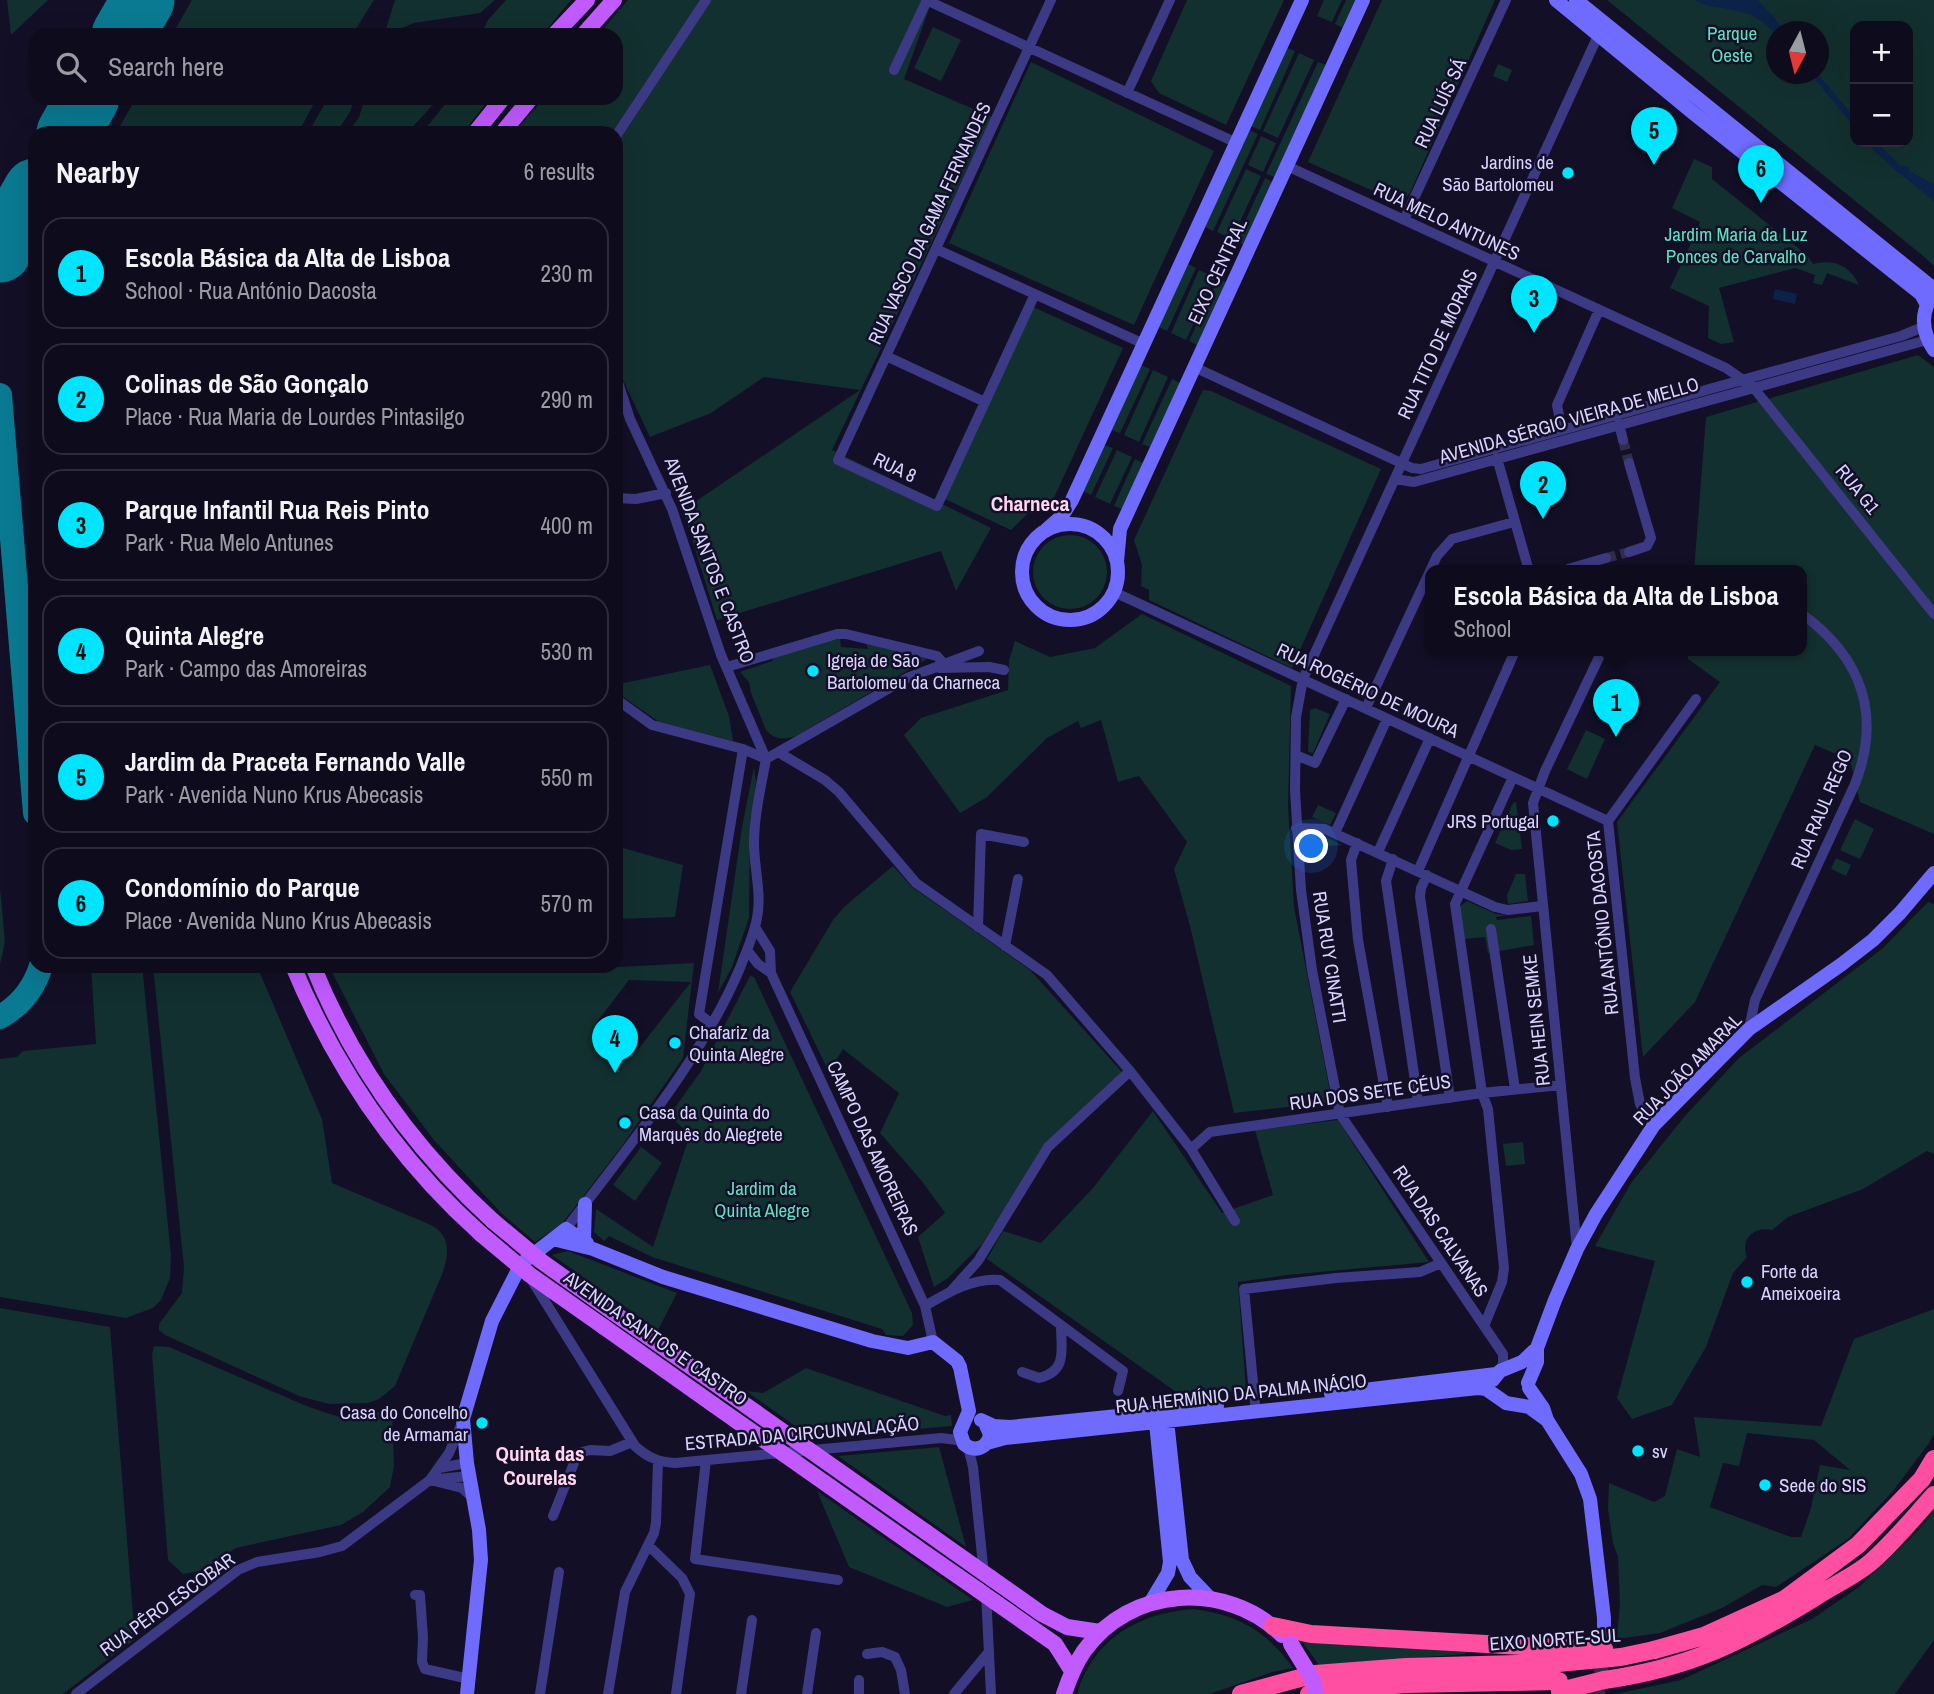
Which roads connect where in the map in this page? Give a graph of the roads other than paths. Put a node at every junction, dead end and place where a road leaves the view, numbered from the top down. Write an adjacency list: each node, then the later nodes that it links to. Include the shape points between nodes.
1 (587, 0): 12 (main road)
2 (614, 0): 13 (main road)
3 (706, 0): 22 (street)
4 (926, 0): 15 (street); 16 (street)
5 (1051, 0): 15 (street, RUA VASCO DA GAMA FERNANDES)
6 (1170, 0): 17 (street)
7 (1303, 0): 23 (street, EIXO CENTRAL)
8 (1363, 0): 24 (street, EIXO CENTRAL)
9 (1506, 0): 25 (street, RUA LUÍS SÁ)
10 (1556, 0): 14 (street)
11 (1576, 0): 14 (street)
12 (561, 28)
13 (589, 28)
14 (1601, 29): 27 (street, RUA TITO DE MORAIS); 28 (street); 30 (street)
15 (1029, 48): 17 (street); 26 (street, RUA VASCO DA GAMA FERNANDES)
16 (894, 69)
17 (1127, 93): 23 (street)
18 (497, 105): 20 (main road)
19 (525, 105): 21 (main road)
20 (481, 126)
21 (508, 126)
22 (623, 126)
23 (1237, 143): 33 (street, EIXO CENTRAL)
24 (1287, 166): 25 (street, RUA MELO ANTUNES); 35 (street, EIXO CENTRAL)
25 (1404, 220): 27 (street, RUA MELO ANTUNES)
26 (936, 249): 29 (street); 34 (street, RUA VASCO DA GAMA FERNANDES)
27 (1494, 261): 31 (street, RUA MELO ANTUNES); 45 (street, RUA TITO DE MORAIS)
28 (1934, 289)
29 (1035, 294): 33 (street); 39 (street)
30 (1930, 300): 32 (street)
31 (1599, 310): 36 (street, RUA MELO ANTUNES); 41 (street, via 1557,405)
32 (1928, 339): 36 (street, AVENIDA SÉRGIO VIEIRA DE MELLO, via 1901,336); 37 (street, AVENIDA SÉRGIO VIEIRA DE MELLO)
33 (1144, 344): 51 (street, EIXO CENTRAL, via 1072,500)
34 (886, 356): 39 (street); 44 (street, RUA VASCO DA GAMA FERNANDES)
35 (1194, 367): 45 (street); 54 (street, EIXO CENTRAL, via 1120,529)
36 (1744, 380): 37 (street); 41 (street, AVENIDA SÉRGIO VIEIRA DE MELLO)
37 (1753, 387): 40 (street, AVENIDA SÉRGIO VIEIRA DE MELLO); 60 (street, RUA G1)
38 (623, 398): 48 (street, AVENIDA SANTOS E CASTRO)
39 (985, 402): 44 (street, RUA 8, via 937,506)
40 (1619, 424): 42 (street); 43 (street, AVENIDA SÉRGIO VIEIRA DE MELLO)
41 (1562, 430): 45 (street, AVENIDA SÉRGIO VIEIRA DE MELLO, via 1421,469)
42 (1623, 440)
43 (1497, 458): 47 (street, AVENIDA SÉRGIO VIEIRA DE MELLO, via 1414,482); 50 (street)
44 (838, 460)
45 (1402, 463): 47 (street, RUA TITO DE MORAIS)
46 (1629, 463): 52 (street, via 1651,537 1647,545)
47 (1395, 479): 69 (street, RUA TITO DE MORAIS)
48 (666, 493): 49 (street); 66 (street, AVENIDA SANTOS E CASTRO)
49 (623, 498)
50 (1514, 522): 55 (street, via 1452,539); 56 (street)
51 (1046, 530): 54 (street, via 1072,524 1092,529 1108,542); 59 (street, via 1030,543 1021,569 1025,589 1036,607 1054,617 1081,619 1100,610)
52 (1629, 552)
53 (1606, 558): 57 (street)
54 (1117, 561): 59 (street)
55 (1433, 565)
56 (1527, 565)
57 (1582, 565)
58 (1425, 582): 73 (street)
59 (1114, 592): 69 (street, RUA ROGÉRIO DE MOURA)
60 (1934, 614)
61 (1807, 619): 104 (street, RUA RAUL REGO, via 1850,662 1865,703 1867,742 1855,784 1755,1000)
62 (979, 651): 65 (street)
63 (1513, 656): 79 (street)
64 (1600, 656): 82 (street)
65 (944, 664): 66 (street, via 937,656 837,634); 67 (street)
66 (727, 667): 80 (street, AVENIDA SANTOS E CASTRO)
67 (928, 668): 68 (street); 77 (street)
68 (1004, 670)
69 (1303, 679): 70 (street, RUA ROGÉRIO DE MOURA); 78 (street, RUA RUY CINATTI)
70 (1346, 699): 73 (street, RUA ROGÉRIO DE MOURA); 78 (street, via 1315,763)
71 (1696, 699): 83 (street, RUA ANTÓNIO DACOSTA)
72 (623, 704): 76 (street, via 652,725)
73 (1366, 708): 74 (street, RUA ROGÉRIO DE MOURA)
74 (1387, 719): 75 (street, RUA ROGÉRIO DE MOURA); 85 (street)
75 (1430, 738): 79 (street, RUA ROGÉRIO DE MOURA); 88 (street)
76 (743, 749): 80 (street); 103 (street, via 699,1014)
77 (778, 752): 80 (street); 96 (street, via 839,792 916,883)
78 (1296, 755): 84 (street, RUA RUY CINATTI)
79 (1468, 756): 81 (street, RUA ROGÉRIO DE MOURA); 90 (street)
80 (765, 759): 95 (street, CAMPO DAS AMOREIRAS, via 754,843)
81 (1513, 776): 82 (street, RUA ROGÉRIO DE MOURA); 93 (street)
82 (1538, 788): 83 (street, RUA ROGÉRIO DE MOURA); 94 (street, RUA HEIN SEMKE, via 1532,803)
83 (1608, 821): 113 (street, RUA ANTÓNIO DACOSTA, via 1635,1078 1640,1104)
84 (1296, 828): 85 (street, via 1322,827); 112 (street, RUA RUY CINATTI, via 1312,970)
85 (1335, 833): 87 (street)
86 (1024, 842): 96 (street, via 981,834)
87 (1357, 843): 88 (street); 111 (street, via 1351,860 1358,940)
88 (1378, 852): 89 (street)
89 (1393, 859): 90 (street); 110 (street, via 1386,881)
90 (1422, 873): 93 (street); 109 (street, via 1420,897)
91 (1934, 873): 104 (street, RUA JOÃO AMARAL, via 1872,940)
92 (1018, 879): 98 (street)
93 (1460, 890): 94 (street, via 1503,909); 108 (street, via 1455,912)
94 (1542, 906): 106 (street, RUA HEIN SEMKE)
95 (755, 927): 99 (street, CAMPO DAS AMOREIRAS); 102 (street, CAMPO DAS AMOREIRAS, via 770,951)
96 (978, 927): 98 (street)
97 (1491, 929): 107 (street)
98 (1005, 946): 105 (street, via 1047,975)
99 (747, 950): 102 (street, CAMPO DAS AMOREIRAS); 103 (street, CAMPO DAS AMOREIRAS)
100 (296, 973): 167 (main road, AVENIDA SANTOS E CASTRO, bridge, via 337,1058 377,1119 427,1181 481,1234 530,1275 1055,1644)
101 (316, 973): 161 (main road, AVENIDA SANTOS E CASTRO, bridge, via 352,1049 386,1101 435,1163 493,1221 541,1261 1042,1614 1067,1627)
102 (771, 973): 124 (street, CAMPO DAS AMOREIRAS)
103 (712, 1024): 115 (street, CAMPO DAS AMOREIRAS)
104 (1749, 1029): 113 (street, RUA JOÃO AMARAL)
105 (1130, 1070): 114 (street); 123 (street, via 1048,1147 978,1261)
106 (1561, 1085): 107 (street, RUA DOS SETE CÉUS); 120 (street, RUA HEIN SEMKE)
107 (1515, 1089): 108 (street, RUA DOS SETE CÉUS)
108 (1482, 1093): 109 (street, RUA DOS SETE CÉUS); 126 (street, via 1488,1109 1504,1268)
109 (1450, 1098): 110 (street, RUA DOS SETE CÉUS)
110 (1418, 1102): 111 (street, RUA DOS SETE CÉUS)
111 (1388, 1107): 112 (street, RUA DOS SETE CÉUS)
112 (1340, 1114): 114 (street, RUA DOS SETE CÉUS, via 1210,1132); 121 (street, RUA DAS CALVANAS)
113 (1654, 1125): 120 (street, RUA JOÃO AMARAL)
114 (1191, 1149): 116 (street)
115 (585, 1204): 117 (street, CAMPO DAS AMOREIRAS); 119 (street)
116 (1236, 1221)
117 (566, 1229): 118 (street); 119 (street)
118 (552, 1240): 119 (street); 122 (street)
119 (589, 1245): 127 (street, via 663,1277 872,1341 908,1348)
120 (1577, 1249): 128 (street, RUA JOÃO AMARAL)
121 (1441, 1263): 126 (street, RUA DAS CALVANAS); 135 (street, via 1420,1272 1244,1289)
122 (521, 1264): 137 (street, via 492,1321); 142 (street, ESTRADA DA CIRCUNVALAÇÃO)
123 (951, 1291): 124 (street); 125 (street, via 988,1279 1000,1280)
124 (925, 1306): 127 (street, CAMPO DAS AMOREIRAS)
125 (1061, 1325): 130 (street, via 1061,1361 1055,1371 1039,1378); 132 (street, via 1123,1371)
126 (1484, 1326): 129 (street, RUA DAS CALVANAS, via 1503,1354)
127 (933, 1342): 133 (street, via 957,1361)
128 (1537, 1348): 129 (street); 131 (street, RUA JOÃO AMARAL)
129 (1502, 1371): 131 (street, via 1524,1374); 134 (street, via 1493,1389); 135 (street, RUA HERMÍNIO DA PALMA INÁCIO)
130 (1022, 1372)
131 (1529, 1386): 134 (street, via 1524,1397); 138 (street)
132 (1118, 1391)
133 (968, 1401): 139 (street); 140 (street)
134 (1504, 1401): 136 (street, RUA HERMÍNIO DA PALMA INÁCIO, via 1478,1388); 138 (street, RUA HERMÍNIO DA PALMA INÁCIO, via 1529,1407)
135 (1255, 1403): 136 (street, RUA HERMÍNIO DA PALMA INÁCIO)
136 (1161, 1416): 139 (street, RUA HERMÍNIO DA PALMA INÁCIO, via 1010,1427); 143 (street, RUA HERMÍNIO DA PALMA INÁCIO); 157 (street, via 1182,1560 1190,1577); 158 (street, via 1170,1562)
137 (463, 1419): 147 (street, RUA PÊRO ESCOBAR); 148 (street)
138 (1547, 1420): 163 (street, via 1581,1474 1590,1499)
139 (983, 1422): 140 (street, via 972,1420); 143 (street, via 990,1434)
140 (963, 1426): 141 (street, ESTRADA DA CIRCUNVALAÇÃO); 143 (street, via 960,1436)
141 (941, 1437): 143 (street, ESTRADA DA CIRCUNVALAÇÃO); 145 (street, ESTRADA DA CIRCUNVALAÇÃO)
142 (632, 1441): 146 (street, ESTRADA DA CIRCUNVALAÇÃO, via 643,1454); 152 (street, via 610,1451 578,1453)
143 (975, 1445): 164 (street, via 972,1454)
144 (1934, 1459): 166 (highway, bridge, via 1922,1479 1858,1545 1737,1612 1653,1646)
145 (706, 1460): 146 (street, ESTRADA DA CIRCUNVALAÇÃO); 155 (street, via 695,1559)
146 (659, 1462): 153 (street, via 656,1523)
147 (439, 1468): 148 (street); 149 (street, RUA PÊRO ESCOBAR)
148 (468, 1469): 149 (street); 151 (street)
149 (430, 1480): 151 (street, via 462,1488); 171 (street, RUA PÊRO ESCOBAR, via 342,1546 257,1562 238,1570)
150 (1934, 1495): 170 (highway, EIXO NORTE-SUL, bridge, via 1870,1563 1738,1642 1659,1671)
151 (473, 1498): 168 (street, via 481,1559)
152 (553, 1516)
153 (648, 1545): 174 (street, via 625,1592); 175 (street, via 682,1578 690,1594)
154 (559, 1572): 173 (street)
155 (838, 1580)
156 (415, 1595): 168 (street, via 419,1595 425,1669)
157 (1210, 1598): 158 (main road); 160 (main road, via 1244,1608)
158 (1150, 1603): 161 (main road)
159 (752, 1620): 176 (street)
160 (1273, 1626): 166 (highway, via 1311,1634); 185 (main road, bridge, via 1291,1644 1313,1680)
161 (1100, 1632): 167 (main road)
162 (816, 1633): 177 (street)
163 (1604, 1644)
164 (988, 1653): 180 (street); 181 (street)
165 (867, 1654): 179 (street, via 882,1652 895,1657)
166 (1558, 1656): 183 (highway, EIXO NORTE-SUL, via 1315,1674)
167 (1072, 1671): 182 (main road)
168 (469, 1679): 172 (street)
169 (859, 1680): 178 (street)
170 (1559, 1686): 184 (highway, EIXO NORTE-SUL, via 1406,1684); 186 (highway)
171 (76, 1694)
172 (467, 1694)
173 (540, 1694)
174 (608, 1694)
175 (676, 1694)
176 (741, 1694)
177 (807, 1694)
178 (859, 1694)
179 (905, 1694)
180 (954, 1694)
181 (991, 1694)
182 (1064, 1694)
183 (1241, 1694)
184 (1309, 1694)
185 (1316, 1694)
186 (1537, 1694)

